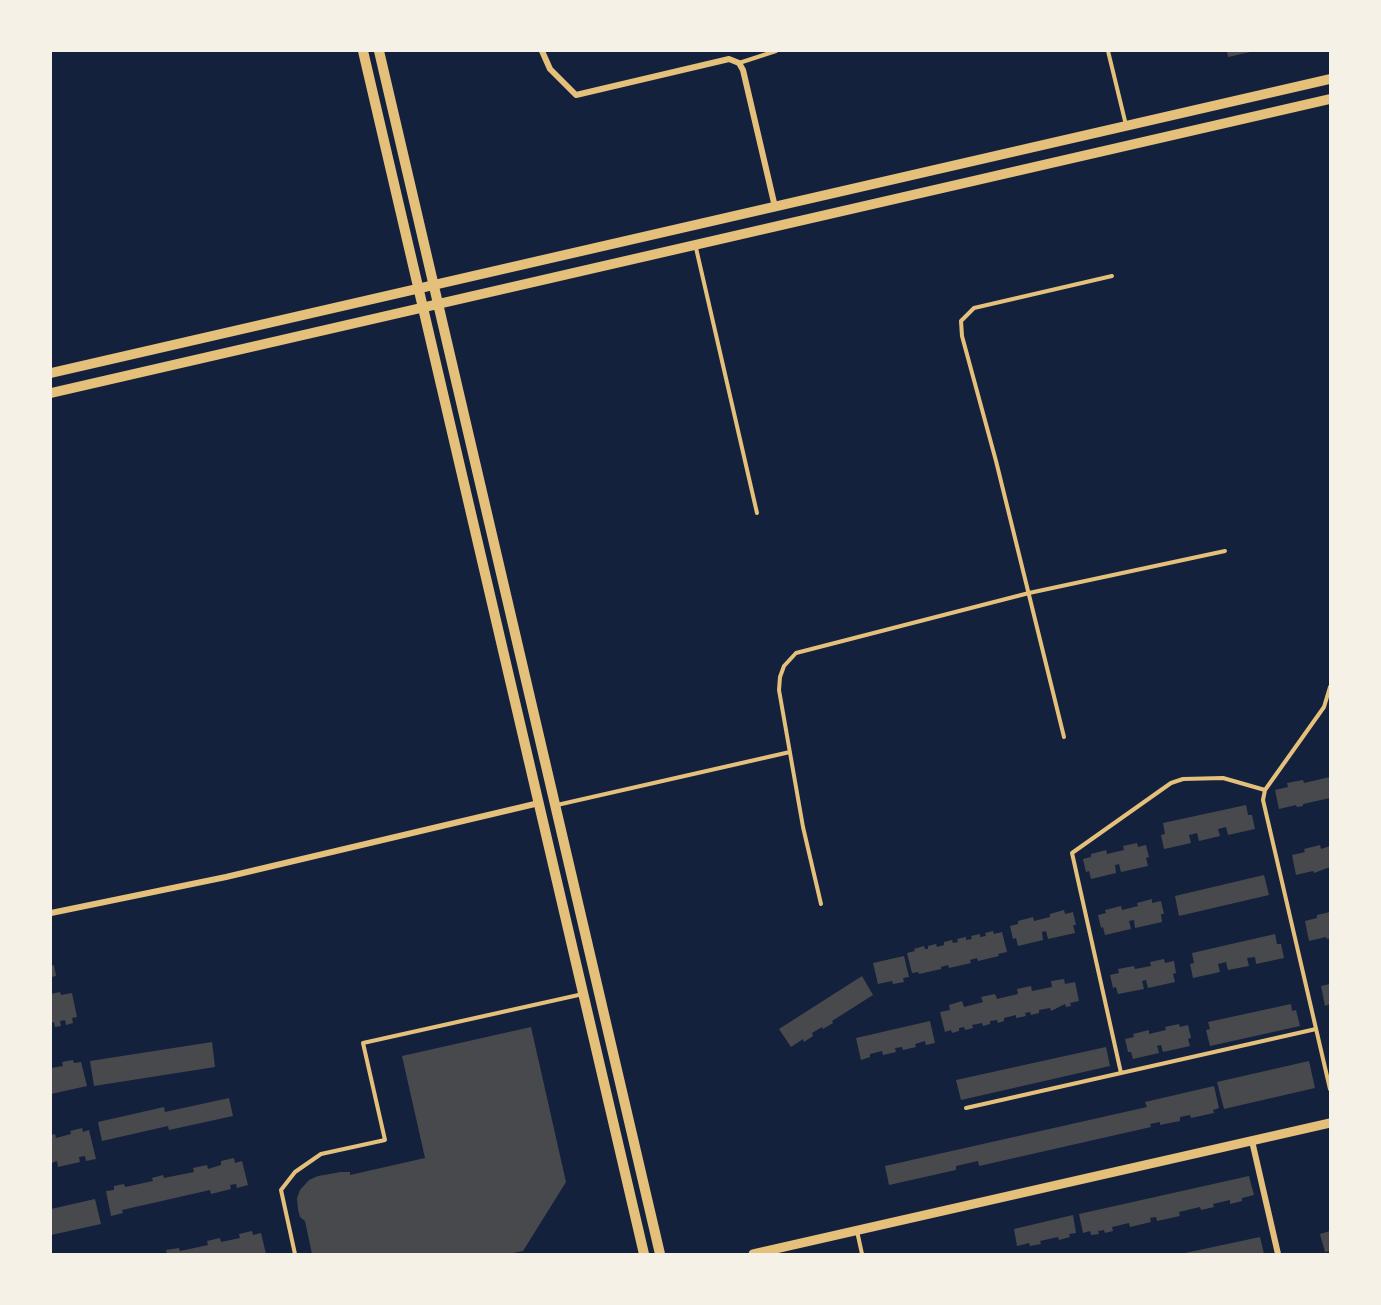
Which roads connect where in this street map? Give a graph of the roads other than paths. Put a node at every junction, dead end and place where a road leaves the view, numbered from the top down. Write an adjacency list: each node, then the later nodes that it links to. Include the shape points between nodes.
1 (363, 51): 14 (main road)
2 (379, 51): 13 (main road)
3 (542, 51): 6 (street, via 550,69 576,95 729,59)
4 (776, 51): 6 (lane)
5 (1108, 51): 9 (lane)
6 (739, 63): 10 (street)
7 (1330, 79): 9 (main road)
8 (1330, 99): 11 (main road)
9 (1126, 126): 10 (main road)
10 (775, 207): 13 (main road)
11 (696, 245): 15 (main road); 19 (lane)
12 (1112, 276): 21 (lane, via 974,308 961,321)
13 (434, 285): 14 (main road); 15 (main road)
14 (418, 289): 16 (main road); 17 (main road)
15 (438, 304): 16 (main road); 27 (main road)
16 (423, 308): 18 (main road); 26 (main road)
17 (51, 373)
18 (51, 393)
19 (757, 513)
20 (1225, 551): 21 (lane)
21 (1029, 593): 23 (lane); 24 (lane, via 796,653 784,666 779,690)
22 (1330, 687): 25 (lane, via 1324,707)
23 (1064, 737)
24 (790, 752): 27 (lane); 28 (lane)
25 (1265, 790): 31 (lane, via 1263,800); 32 (lane, via 1223,778 1183,779 1171,783 1072,853)
26 (539, 803): 29 (street, via 226,877); 30 (main road)
27 (556, 805): 40 (main road)
28 (821, 904)
29 (51, 913)
30 (584, 994): 38 (lane, via 363,1043 385,1140 321,1154 295,1172 281,1190); 39 (main road)
31 (1316, 1029): 32 (lane); 33 (lane)
32 (1121, 1073): 34 (lane)
33 (1330, 1089)
34 (966, 1107)
35 (1330, 1123): 36 (street)
36 (1252, 1141): 37 (street); 43 (street)
37 (857, 1230): 41 (street); 42 (lane)
38 (295, 1254)
39 (644, 1254)
40 (660, 1254)
41 (753, 1254)
42 (862, 1254)
43 (1278, 1254)

